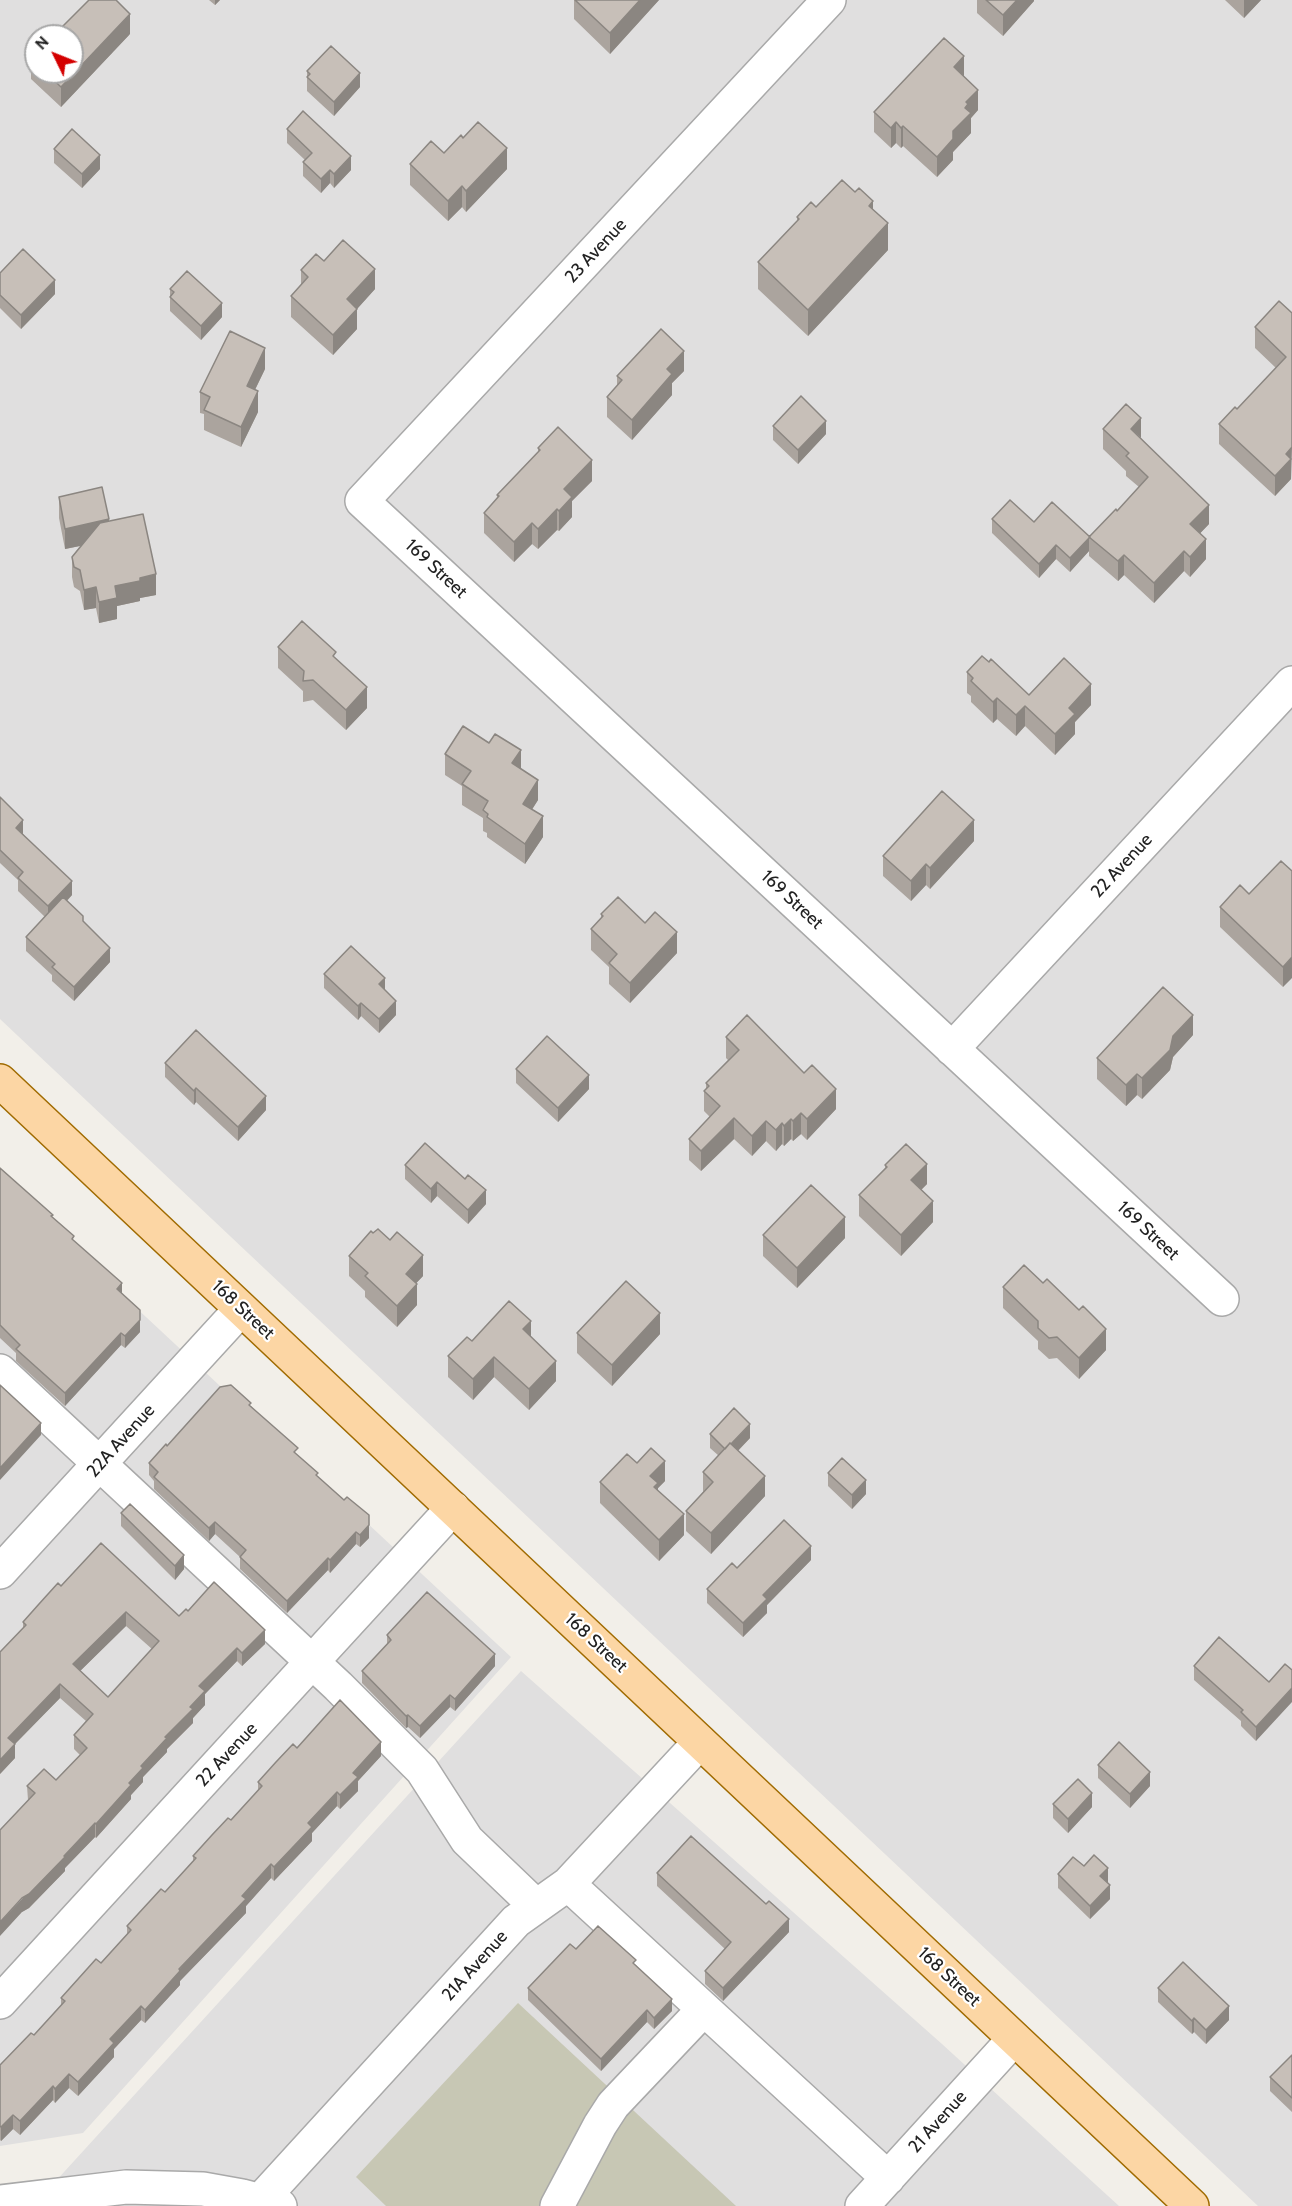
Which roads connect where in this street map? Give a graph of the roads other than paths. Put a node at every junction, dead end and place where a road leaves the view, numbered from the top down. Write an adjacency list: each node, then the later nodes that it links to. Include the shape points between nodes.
1 (829, 0): 2 (street, 23 Avenue)
2 (362, 501): 4 (street, 169 Street)
3 (1292, 683): 4 (street, 22 Avenue)
4 (952, 1049): 6 (street, 169 Street)
5 (0, 1081): 7 (main road, 168 Street)
6 (1222, 1299)
7 (241, 1308): 9 (street, 22A Avenue); 10 (main road, 168 Street)
8 (0, 1371): 9 (street)
9 (100, 1464): 11 (street, 22A Avenue); 12 (street)
10 (453, 1508): 12 (street, 22 Avenue); 13 (main road, 168 Street)
11 (0, 1572)
12 (312, 1662): 15 (street, via 422,1770 467,1840); 16 (street, 22 Avenue)
13 (700, 1742): 14 (street, 21A Avenue); 18 (main road, 168 Street)
14 (568, 1884): 15 (street, 21A Avenue); 17 (street)
15 (536, 1906): 21 (street, 21A Avenue, via 516,1921)
16 (0, 2002)
17 (703, 2010): 19 (street); 22 (street, via 613,2105)
18 (1014, 2039): 19 (street, 21 Avenue); 24 (main road, 168 Street)
19 (888, 2178): 23 (street, 21 Avenue)
20 (0, 2202): 21 (street, via 126,2187 203,2189)
21 (270, 2203)
22 (557, 2206)
23 (862, 2206)
24 (1192, 2206)

